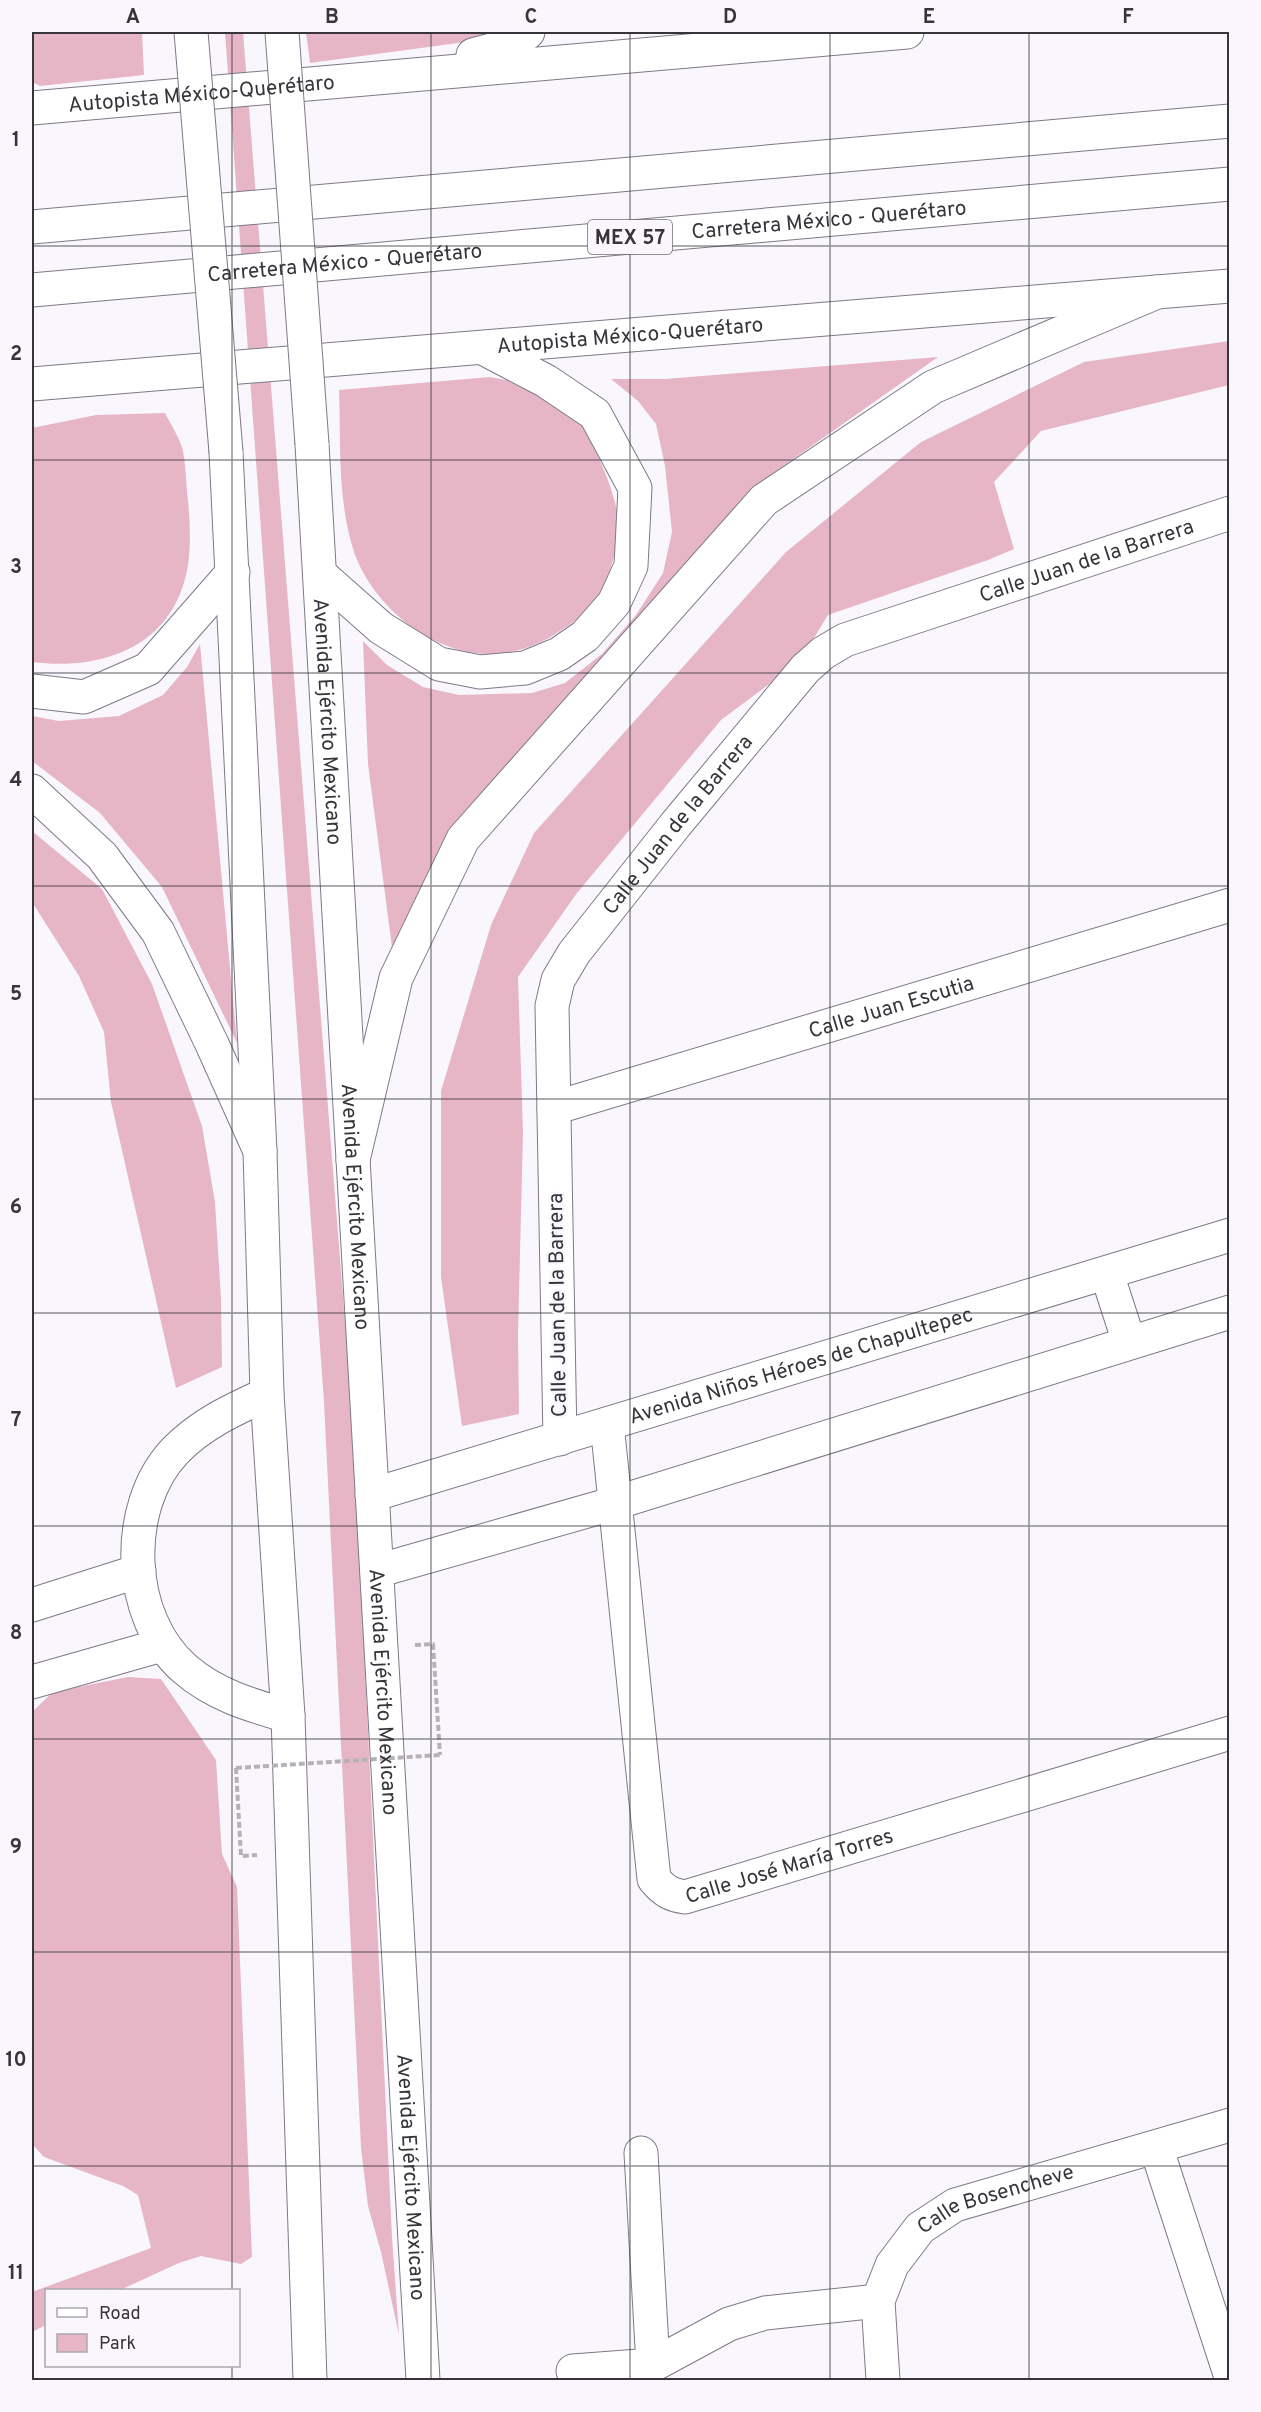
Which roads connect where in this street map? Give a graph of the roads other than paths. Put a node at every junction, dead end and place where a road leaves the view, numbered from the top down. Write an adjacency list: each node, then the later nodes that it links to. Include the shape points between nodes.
1 (191, 32): 18 (main road, bridge)
2 (282, 32): 19 (main road, Avenida Ejército Mexicano, bridge)
3 (528, 32): 5 (main road, via 514,44)
4 (907, 32): 5 (main road, Autopista México-Querétaro)
5 (391, 77): 6 (main road, Autopista México-Querétaro)
6 (34, 107)
7 (1230, 121): 9 (main road)
8 (1230, 184): 11 (main road, Carretera México - Querétaro / MEX 57)
9 (32, 226)
10 (1230, 286): 12 (main road, Autopista México-Querétaro)
11 (32, 290)
12 (1157, 292): 13 (main road, Autopista México-Querétaro); 25 (main road, via 933,387 765,500 463,839 396,978)
13 (483, 348): 14 (main road, Autopista México-Querétaro); 19 (main road, via 546,381 595,414 635,488 631,566 614,603 585,636 559,654 525,668 480,672 439,664 381,628)
14 (80, 380): 15 (main road, Autopista México-Querétaro); 16 (main road)
15 (32, 384)
16 (32, 404)
17 (1230, 513): 23 (main road, Calle Juan de la Barrera, via 845,640 805,669 676,824 574,953 558,980 552,1006)
18 (233, 572): 20 (main road, via 148,669 84,697); 24 (main road)
19 (320, 574): 25 (main road, Avenida Ejército Mexicano)
20 (32, 691)
21 (32, 790): 24 (main road, via 102,856 158,932)
22 (1230, 905): 23 (main road, Calle Juan Escutia)
23 (554, 1108): 32 (main road, Calle Juan de la Barrera)
24 (260, 1151): 30 (main road)
25 (353, 1160): 33 (main road, Avenida Ejército Mexicano)
26 (1230, 1235): 27 (main road, Avenida Niños Héroes de Chapultepec)
27 (1107, 1274): 29 (main road); 31 (main road, Avenida Niños Héroes de Chapultepec)
28 (1230, 1312): 29 (main road)
29 (1129, 1342): 34 (main road)
30 (267, 1394): 35 (main road, via 220,1415 176,1450 154,1478 137,1548); 40 (main road)
31 (607, 1424): 32 (main road, Avenida Niños Héroes de Chapultepec); 34 (main road, Calle José María Torres)
32 (560, 1438): 33 (main road, Avenida Niños Héroes de Chapultepec)
33 (372, 1495): 36 (main road, Avenida Ejército Mexicano)
34 (615, 1503): 36 (main road); 41 (main road, Calle José María Torres, via 654,1879 672,1895 685,1897)
35 (139, 1571): 37 (main road); 38 (main road, via 150,1623)
36 (377, 1571): 50 (main road, Avenida Ejército Mexicano)
37 (32, 1605)
38 (162, 1645): 39 (main road); 40 (main road, via 184,1669 233,1700)
39 (32, 1682)
40 (288, 1716): 49 (main road)
41 (1230, 1733)
42 (1230, 2125): 43 (main road, Calle Bosencheve)
43 (1156, 2147): 45 (main road, Calle Bosencheve, via 955,2205 920,2228 892,2265); 48 (main road)
44 (641, 2153): 46 (main road)
45 (878, 2301): 46 (main road, via 765,2313 729,2324); 51 (main road, Calle Bosencheve)
46 (653, 2365): 47 (main road)
47 (573, 2371)
48 (1230, 2374)
49 (310, 2380)
50 (423, 2380)
51 (883, 2380)

